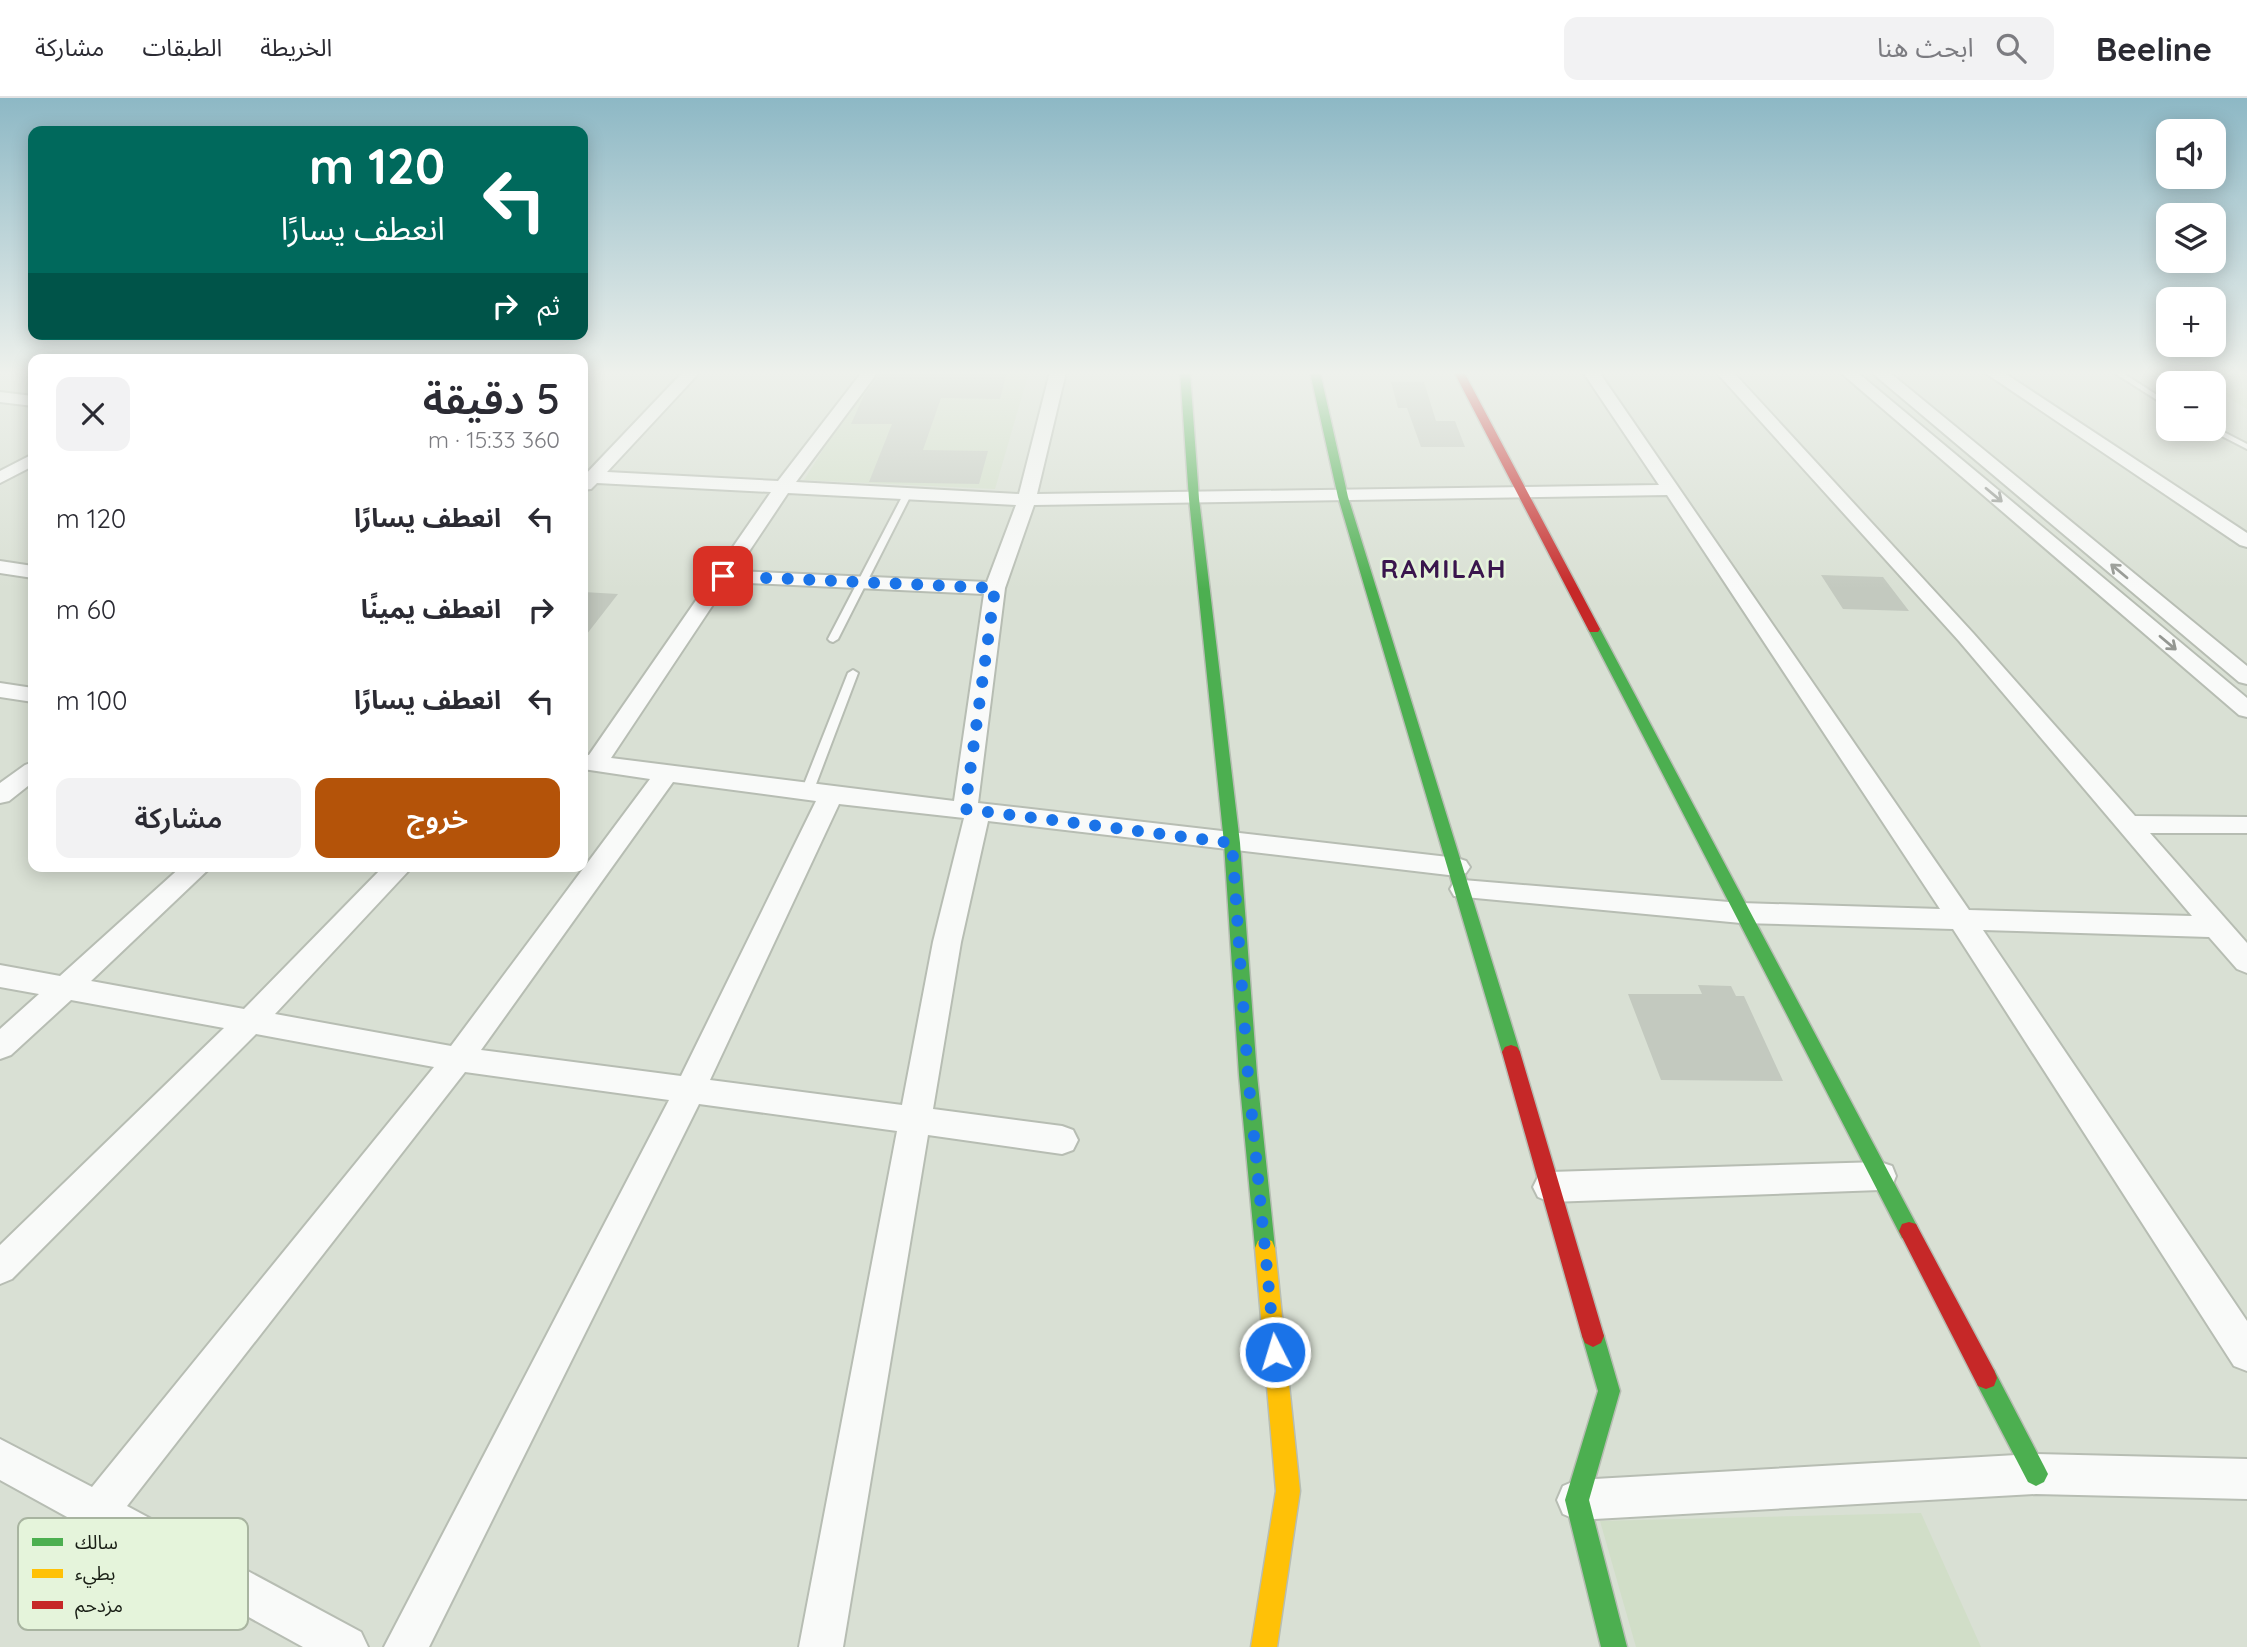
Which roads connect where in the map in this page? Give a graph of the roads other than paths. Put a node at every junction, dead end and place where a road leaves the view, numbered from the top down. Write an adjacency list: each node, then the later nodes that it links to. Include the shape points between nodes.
1 (624, 444): 15 (street)
2 (815, 444): 16 (street)
3 (1040, 444): 22 (street)
4 (1190, 444): 21 (street)
5 (1331, 444): 20 (street)
6 (1496, 444): 19 (street)
7 (1641, 444): 17 (street)
8 (1790, 444): 41 (street)
9 (1934, 444): 34 (street, one-way to 34)
10 (1966, 444): 31 (street, one-way to 10)
11 (2101, 444): 23 (street)
12 (28, 462): 13 (street)
13 (1, 477): 14 (street)
14 (28, 480)
15 (588, 482): 16 (street)
16 (783, 487): 18 (street); 26 (street)
17 (1672, 490): 19 (street); 48 (street)
18 (908, 493): 22 (street); 27 (lane)
19 (1522, 494): 20 (street); 47 (street)
20 (1343, 497): 21 (street); 46 (street)
21 (1194, 499): 22 (street); 43 (street)
22 (1027, 500): 28 (street)
23 (2247, 541)
24 (0, 567): 25 (street)
25 (28, 571)
26 (723, 576): 27 (street); 35 (street)
27 (864, 582): 28 (street); 29 (lane)
28 (995, 588): 40 (street)
29 (833, 639)
30 (853, 673): 38 (lane)
31 (2247, 677)
32 (0, 690): 33 (street)
33 (28, 694)
34 (2247, 710)
35 (589, 763): 36 (street)
36 (667, 773): 38 (street); 55 (street)
37 (28, 774): 39 (street)
38 (819, 794): 40 (street); 56 (street)
39 (0, 795)
40 (972, 810): 43 (street); 57 (street)
41 (2129, 824): 42 (street); 49 (street)
42 (2247, 825)
43 (1232, 843): 46 (street); 73 (street, via 1248,1075 1288,1491)
44 (193, 872): 52 (street)
45 (394, 872): 53 (street)
46 (1460, 878): 47 (street); 60 (street)
47 (1741, 913): 48 (street); 59 (street)
48 (1964, 921): 49 (street); 62 (street)
49 (2217, 927): 50 (street)
50 (2247, 962)
51 (0, 976): 52 (street)
52 (67, 988): 53 (street); 54 (street)
53 (250, 1021): 55 (street); 61 (street)
54 (0, 1047)
55 (458, 1059): 56 (street); 67 (street)
56 (689, 1092): 57 (street); 71 (street)
57 (915, 1120): 58 (street); 72 (street)
58 (1062, 1140)
59 (1880, 1176): 60 (street); 64 (street)
60 (1550, 1187): 66 (street, via 1609,1391)
61 (0, 1268)
62 (2247, 1353)
63 (0, 1459): 67 (street)
64 (2036, 1474): 65 (street); 66 (street)
65 (2247, 1479)
66 (1577, 1500): 74 (street)
67 (97, 1512): 68 (street)
68 (108, 1518)
69 (248, 1594): 70 (street)
70 (346, 1647)
71 (406, 1647)
72 (821, 1647)
73 (1264, 1647)
74 (1614, 1647)

